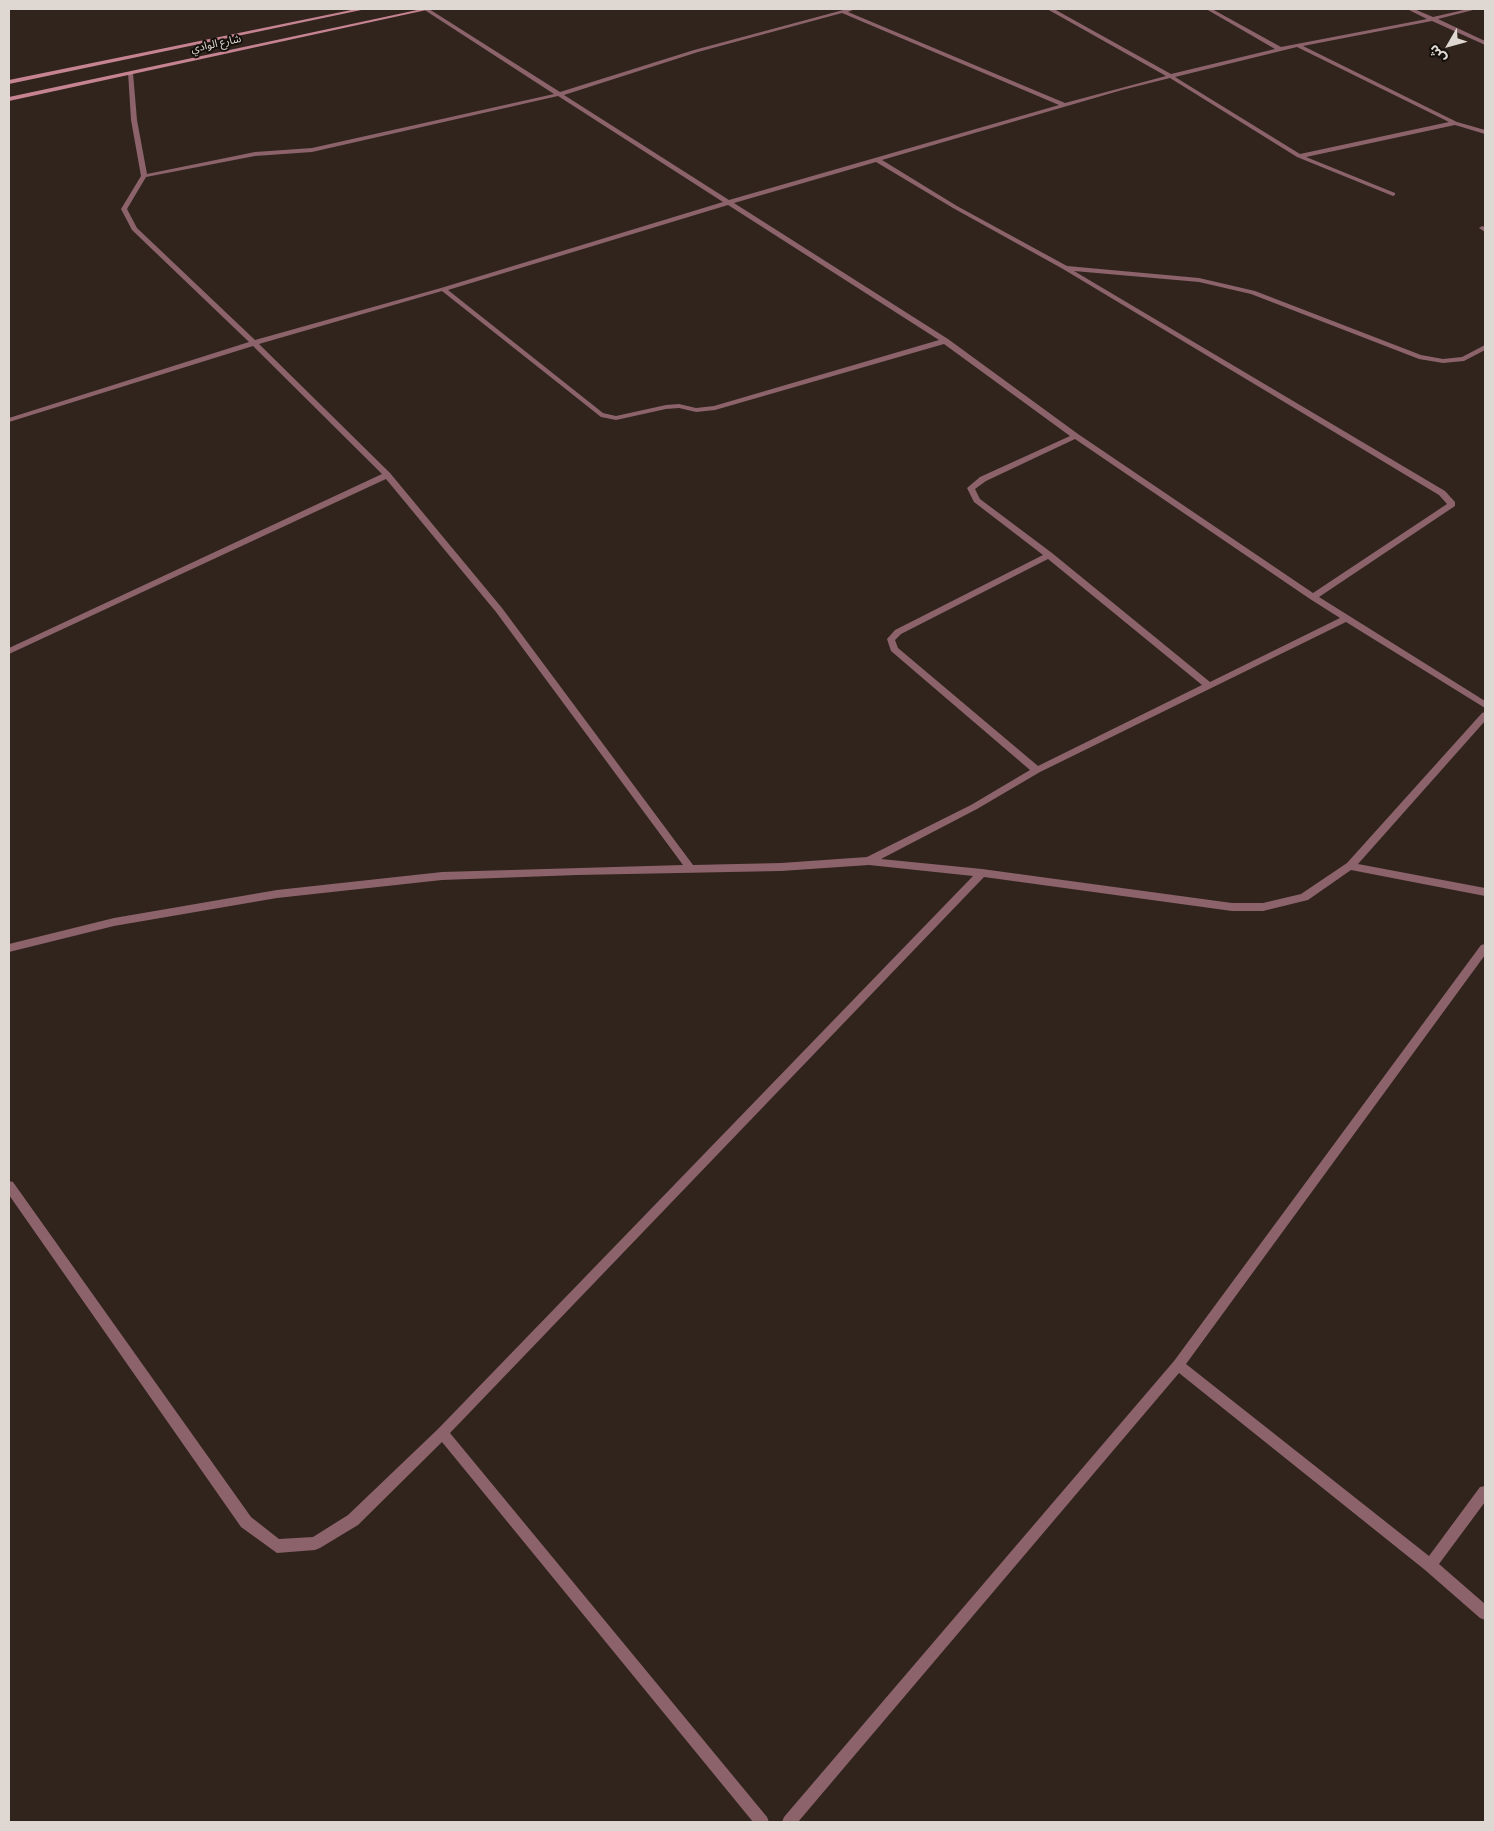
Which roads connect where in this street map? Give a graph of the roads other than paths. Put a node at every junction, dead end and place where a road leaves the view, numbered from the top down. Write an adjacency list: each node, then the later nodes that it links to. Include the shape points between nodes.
1 (363, 9): 15 (main road, شارع الوادي)
2 (427, 9): 13 (main road, شارع الوادي); 16 (street)
3 (852, 9): 8 (street)
4 (1050, 9): 14 (street)
5 (1209, 9): 12 (street)
6 (1410, 9): 9 (street)
7 (1474, 9): 9 (street)
8 (841, 11): 16 (street, via 696,51); 18 (street)
9 (1433, 19): 10 (street); 11 (street)
10 (1485, 43)
11 (1296, 46): 12 (street); 19 (street)
12 (1280, 49): 14 (street)
13 (130, 73): 17 (main road, شارع الوادي); 23 (street)
14 (1170, 76): 18 (street); 21 (street)
15 (9, 82)
16 (560, 94): 23 (street, via 312,150 255,154); 25 (street)
17 (9, 99)
18 (1064, 105): 22 (street)
19 (1455, 122): 20 (street); 21 (street)
20 (1485, 132)
21 (1299, 156): 24 (street)
22 (876, 159): 25 (street); 26 (street)
23 (144, 176): 29 (street, via 124,209 134,229)
24 (1393, 194)
25 (730, 202): 27 (street); 28 (street)
26 (1064, 268): 30 (street, via 1199,280 1252,292 1419,357 1443,362 1464,359); 35 (street, via 1442,493 1452,504)
27 (442, 289): 28 (street, via 602,414 616,418 666,407 715,408); 29 (street)
28 (945, 341): 32 (street)
29 (254, 343): 31 (street); 33 (street)
30 (1484, 349)
31 (9, 420)
32 (1075, 436): 34 (street, via 983,479 971,488 977,500); 35 (street)
33 (388, 475): 37 (street); 44 (street, via 499,610)
34 (1049, 555): 38 (street); 41 (street, via 898,632 891,639 894,650)
35 (1313, 596): 36 (street)
36 (1347, 618): 38 (street); 39 (street)
37 (9, 651)
38 (1209, 686): 41 (street)
39 (1485, 704)
40 (1485, 715): 43 (street)
41 (1037, 770): 42 (street, via 974,807)
42 (869, 861): 44 (street, via 781,867); 45 (street)
43 (1350, 866): 45 (street, via 1304,897 1263,907 1138,896); 46 (street)
44 (690, 868): 47 (street, via 442,876 277,894 114,922)
45 (982, 873): 51 (street)
46 (1485, 892)
47 (9, 948)
48 (1485, 948): 50 (street)
49 (9, 1186): 51 (street, via 246,1522 277,1546 315,1544 353,1520)
50 (1178, 1365): 53 (street); 56 (street)
51 (442, 1433): 55 (street)
52 (1485, 1492): 53 (street)
53 (1430, 1565): 54 (street)
54 (1485, 1613)
55 (762, 1822)
56 (789, 1822)

